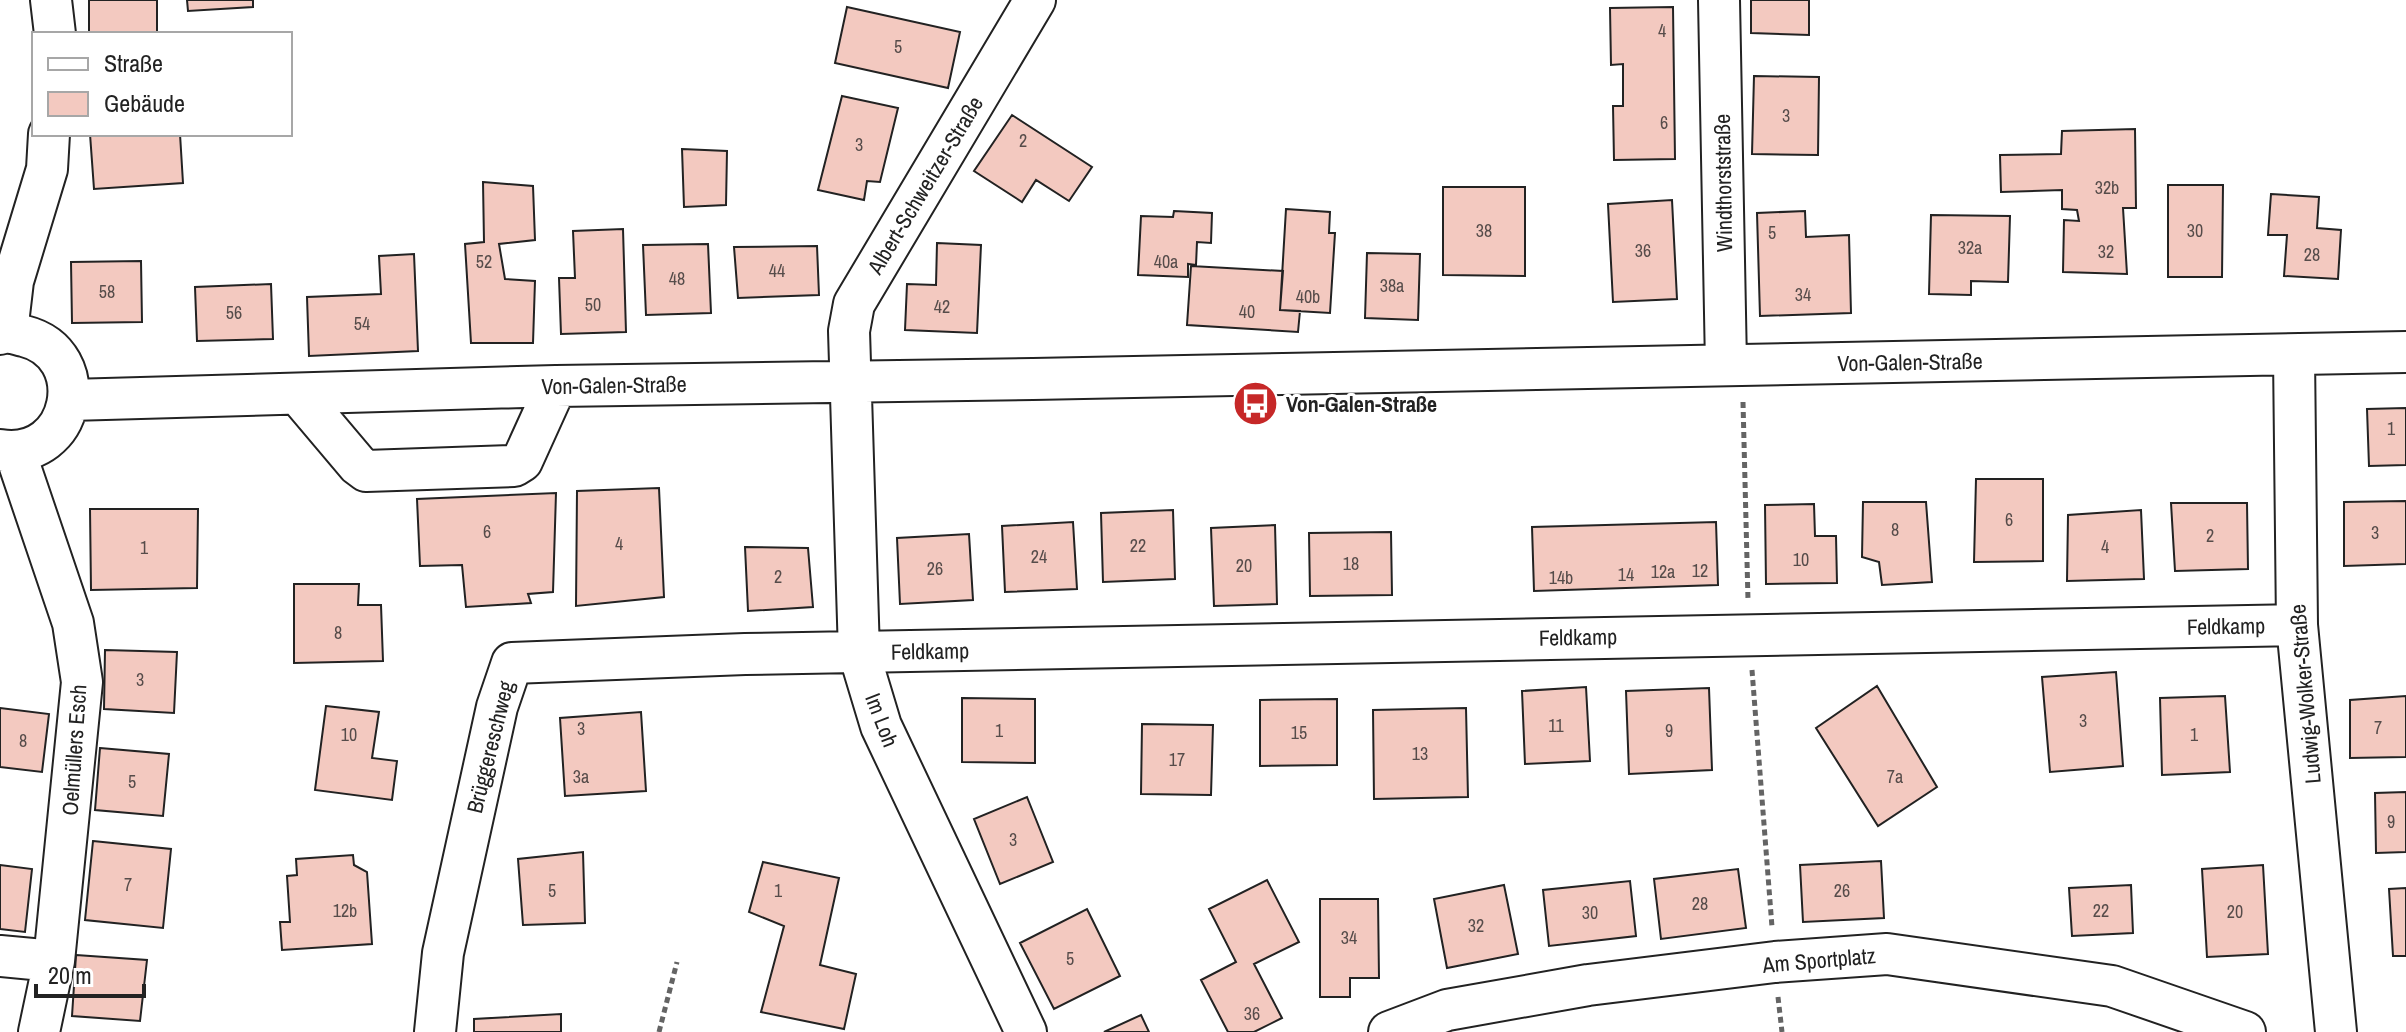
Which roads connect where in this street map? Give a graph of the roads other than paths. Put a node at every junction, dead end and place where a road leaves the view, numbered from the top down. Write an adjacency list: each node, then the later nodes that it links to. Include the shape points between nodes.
1 (51, 0): 4 (street)
2 (1035, 0): 10 (street, Albert-Schweitzer-Straße, via 854,304)
3 (1719, 0): 9 (street, Windthorststraße)
4 (55, 32)
5 (49, 136): 6 (street, via 47,169 13,281)
6 (4, 333): 13 (street, via 40,340 64,366)
7 (2406, 352): 8 (street, Von-Galen-Straße)
8 (2294, 355): 9 (street, Von-Galen-Straße); 15 (street, Ludwig-Wolker-Straße)
9 (1726, 365): 10 (street, Von-Galen-Straße)
10 (851, 381): 11 (street, Von-Galen-Straße); 16 (street, Im Loh)
11 (556, 386): 12 (street, Von-Galen-Straße); 12 (street, via 522,461 514,466 366,471)
12 (298, 394): 13 (street, Von-Galen-Straße)
13 (70, 400): 14 (street, via 61,425 41,444)
14 (8, 451): 18 (street, Oelmüllers Esch, via 73,623 82,682)
15 (2297, 625): 16 (street, Feldkamp); 25 (street, Ludwig-Wolker-Straße)
16 (859, 653): 21 (street, Brüggereschweg, via 512,663 497,707 443,953); 22 (street, Im Loh, via 881,726)
17 (0, 956): 18 (street)
18 (54, 961): 20 (street, Oelmüllers Esch)
19 (1449, 1021): 23 (street, Am Sportplatz); 24 (street, Am Sportplatz, via 1588,985 1887,954 2112,986)
20 (39, 1032)
21 (435, 1032)
22 (1026, 1032)
23 (1389, 1032)
24 (2245, 1032)
25 (2336, 1032)

